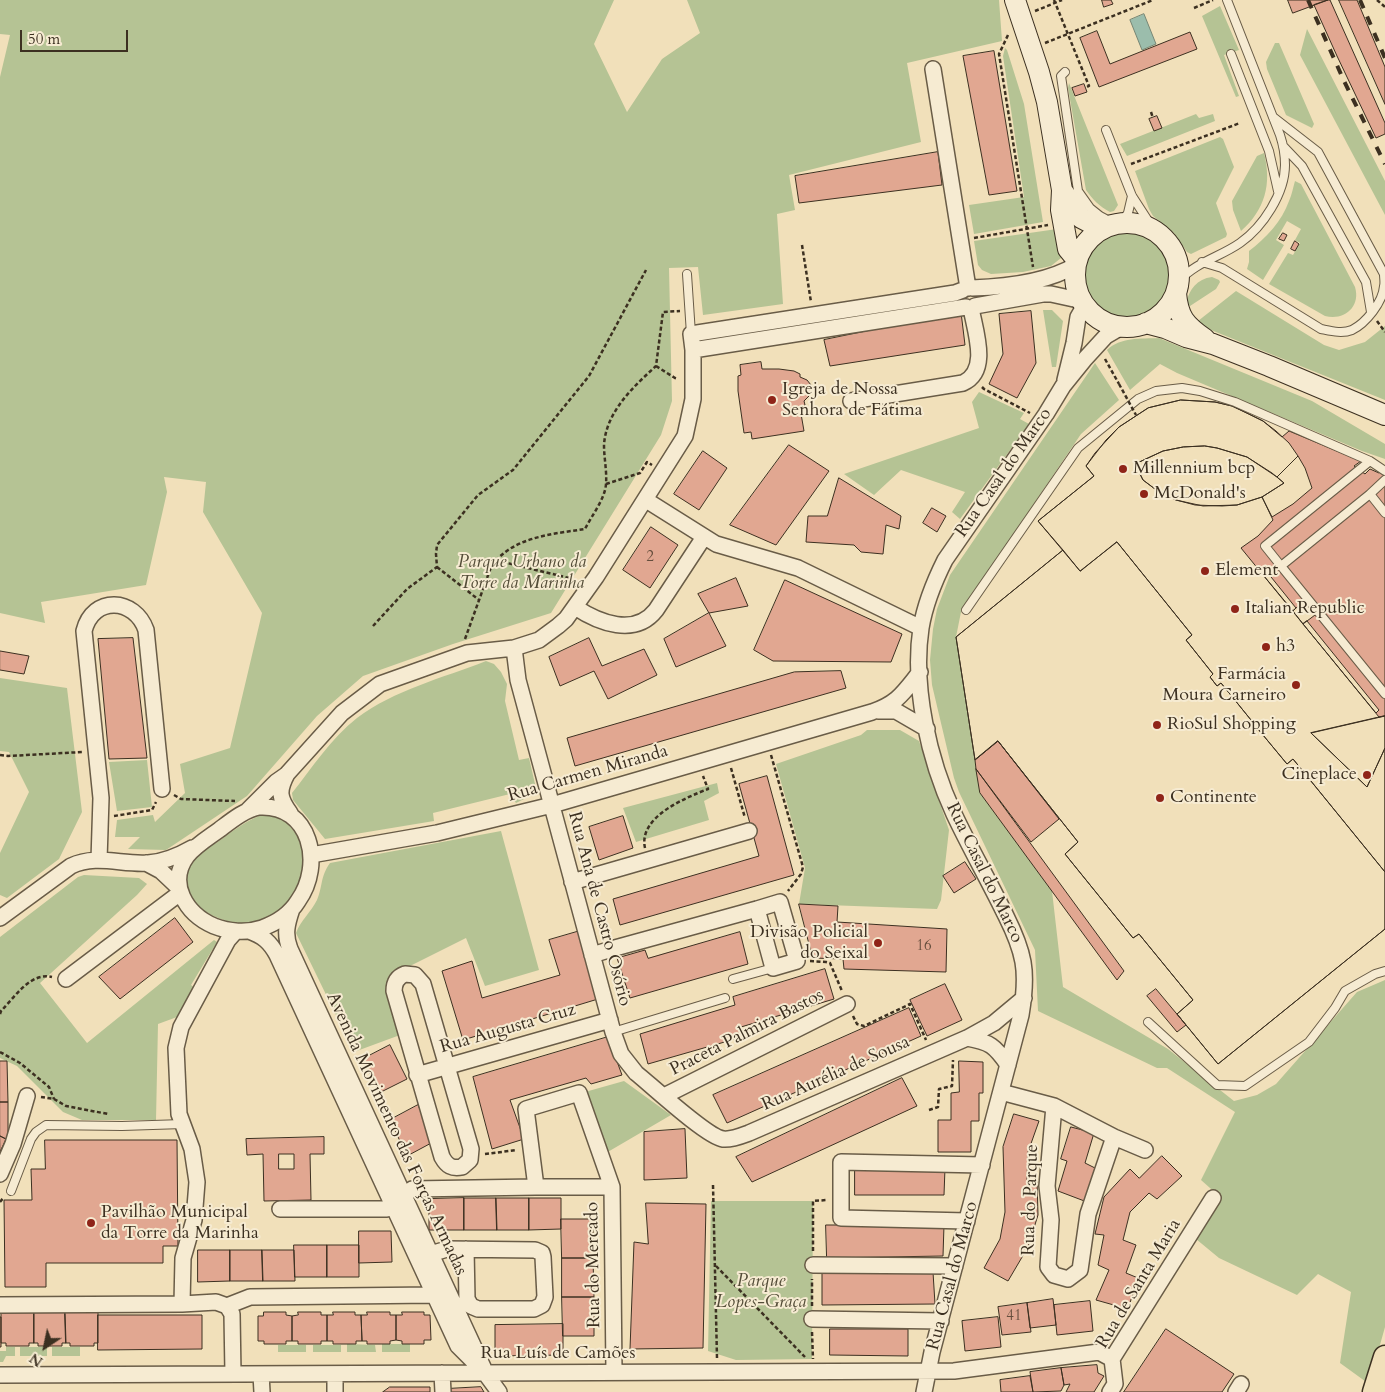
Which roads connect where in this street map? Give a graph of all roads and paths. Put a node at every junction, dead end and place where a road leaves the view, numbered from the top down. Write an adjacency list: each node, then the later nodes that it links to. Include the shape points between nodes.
1 (1015, 0): 24 (main road, via 1047,102)
2 (1062, 0): 7 (path)
3 (1153, 0): 11 (path)
4 (1212, 0): 9 (path)
5 (1227, 0): 18 (lane)
6 (1377, 0): 8 (path)
7 (1055, 1): 10 (path, via 1032,12); 11 (path)
8 (1385, 6)
9 (1194, 8)
10 (1034, 16)
11 (1068, 34): 12 (path); 16 (path, via 1089,86)
12 (1045, 43)
13 (1231, 54): 25 (lane, via 1269,150)
14 (933, 69): 37 (street)
15 (1065, 72): 28 (lane, via 1061,76 1078,191 1090,208)
16 (1085, 88)
17 (1151, 112): 19 (path)
18 (1273, 117): 22 (lane); 41 (lane, via 1318,152 1384,274 1380,299)
19 (1153, 118)
20 (1240, 122): 23 (path)
21 (1106, 130): 23 (lane)
22 (1283, 146): 25 (lane, via 1285,166); 41 (lane, via 1302,166 1366,282)
23 (1122, 168): 26 (lane)
24 (1062, 190): 28 (main road, via 1081,218); 33 (main road, via 1061,210 1068,249)
25 (1279, 193): 32 (lane, via 1255,231 1240,243)
26 (1132, 196): 28 (lane, via 1128,213); 29 (lane)
27 (1050, 224): 30 (path)
28 (1113, 226): 29 (main road, via 1129,223); 33 (main road, via 1086,242)
29 (1154, 230): 36 (main road, via 1171,247 1176,258 1179,269)
30 (970, 239)
31 (802, 244): 42 (path)
32 (1202, 262): 36 (lane, via 1193,267); 41 (lane, via 1222,268 1321,329 1337,333 1352,330)
33 (1076, 263): 37 (street, via 1050,277); 38 (main road, via 1076,282)
34 (646, 270): 67 (path, via 589,376 513,470 478,495 437,545)
35 (687, 274): 40 (lane)
36 (1177, 287): 43 (main road, via 1169,306 1158,316); 45 (main road, via 1182,319)
37 (968, 289): 39 (street, via 980,294); 42 (street)
38 (1084, 303): 39 (street, via 1043,294); 43 (main road, via 1107,323); 50 (street, Rua Casal do Marco)
39 (971, 307): 46 (street); 52 (street, via 979,358 978,368 970,380)
40 (689, 311): 44 (lane); 48 (path, via 663,312)
41 (1371, 312)
42 (813, 315): 44 (street)
43 (1138, 325): 45 (main road, via 1165,328); 50 (street, Rua Casal do Marco, via 1118,329 1106,336)
44 (691, 334): 46 (street)
45 (1213, 344): 55 (main road)
46 (693, 350): 49 (street)
47 (1107, 362): 54 (path, bridge)
48 (656, 366): 49 (path, via 675,378); 60 (path, via 634,386 608,425 604,443)
49 (693, 380): 58 (street, via 693,400 685,436)
50 (1063, 386): 73 (street, Rua Casal do Marco, via 945,560 927,601)
51 (984, 389): 53 (path)
52 (851, 402)
53 (1021, 407)
54 (1136, 415)
55 (1381, 415)
56 (1370, 461): 57 (lane); 66 (lane, via 1265,546); 71 (lane, via 1235,402 1182,388 1156,391 1138,399 1078,448)
57 (1385, 470)
58 (664, 472): 60 (path, via 647,462 640,473); 62 (street)
59 (1384, 481): 61 (lane)
60 (606, 484): 65 (path, via 585,529 536,537)
61 (1370, 494): 63 (lane); 66 (lane)
62 (646, 500): 64 (street); 68 (street)
63 (1385, 513)
64 (704, 537): 70 (street, via 647,620 622,625 592,617); 73 (street, via 723,547 798,568)
65 (497, 558): 68 (path, via 569,578); 69 (path, via 490,567)
66 (1281, 566): 77 (lane)
67 (437, 567): 69 (path); 72 (path, via 407,589)
68 (588, 590): 70 (street)
69 (479, 600): 75 (path, via 464,643)
70 (575, 607): 74 (street, via 558,626 538,640)
71 (966, 610)
72 (374, 626)
73 (921, 628): 76 (street, Rua Casal do Marco)
74 (514, 648): 75 (street); 88 (street, Rua Ana de Castro Osório, via 518,680)
75 (467, 653): 85 (street, via 380,684 342,713)
76 (920, 672): 78 (street, Rua Carmen Miranda, via 896,701); 79 (street, Rua Casal do Marco)
77 (1385, 694)
78 (872, 712): 79 (street, Rua Carmen Miranda, via 896,711); 80 (street, Rua Carmen Miranda)
79 (927, 729): 113 (street, Rua Casal do Marco, via 954,814 1020,949)
80 (767, 742): 82 (street, Rua Carmen Miranda); 101 (path, via 802,867 801,874)
81 (96, 752): 83 (path); 86 (street, via 84,631 90,616 103,607 114,605 134,611 146,630); 92 (street)
82 (727, 754): 84 (street, Rua Carmen Miranda); 93 (path)
83 (0, 755)
84 (698, 762): 88 (street, Rua Carmen Miranda); 97 (path, via 708,789 665,809 654,819 646,831 644,843)
85 (287, 774): 87 (street); 91 (street, via 280,792)
86 (162, 789): 87 (path, via 182,799)
87 (258, 801): 90 (street)
88 (552, 805): 95 (street, Rua Carmen Miranda, via 437,833); 99 (street, Rua Ana de Castro Osório)
89 (152, 810): 92 (path)
90 (245, 812): 91 (street, via 267,807); 94 (street)
91 (290, 813): 95 (street, via 304,831)
92 (100, 818): 96 (street)
93 (749, 831): 97 (street)
94 (196, 847): 98 (street, via 169,859); 100 (street, via 182,865 178,882)
95 (310, 855): 103 (street, via 307,885)
96 (99, 860): 98 (street); 104 (street, via 71,866)
97 (648, 860): 99 (street)
98 (146, 863): 100 (street, via 160,871)
99 (572, 882): 106 (street, Rua Ana de Castro Osório)
100 (180, 891): 105 (street, via 191,910 202,920 219,928); 110 (street)
101 (780, 902): 102 (street); 107 (street)
102 (757, 908): 106 (street); 108 (street)
103 (292, 909): 105 (street, via 271,924); 115 (street, Avenida Movimento das Forças Armadas, via 286,928 287,942)
104 (3, 913)
105 (242, 931): 115 (street, Avenida Movimento das Forças Armadas, via 262,936 272,946); 132 (street, via 228,940 178,1037 177,1098)
106 (592, 955): 118 (street, Rua Ana de Castro Osório)
107 (797, 961): 108 (street); 114 (path, via 830,964)
108 (773, 968): 111 (lane)
109 (1385, 971): 117 (lane, via 1345,991 1309,1042 1245,1086 1217,1085)
110 (66, 979): 116 (path, via 42,975 31,980)
111 (734, 979)
112 (725, 998): 118 (lane)
113 (1024, 998): 119 (street, Rua Aurélia de Sousa, via 994,1023); 123 (street, Rua Casal do Marco)
114 (847, 1004): 121 (path, via 855,1022 862,1026 910,1004); 127 (street, Praceta Palmira Bastos)
115 (310, 1010): 145 (street, Avenida Movimento das Forças Armadas)
116 (0, 1014)
117 (1148, 1022)
118 (611, 1026): 122 (street, Rua Augusta Cruz); 127 (street, Rua Ana de Castro Osório, via 627,1062)
119 (967, 1038): 121 (street, Rua Aurélia de Sousa); 123 (street, via 993,1046); 130 (path, via 953,1060 952,1086 939,1089 938,1107)
120 (0, 1052): 128 (path, via 20,1063 49,1087)
121 (932, 1053): 134 (street, Rua Aurélia de Sousa, via 743,1135 731,1139)
122 (447, 1066): 124 (street, Rua Augusta Cruz); 124 (street, via 423,984 415,975 405,974 395,982 394,991); 137 (street)
123 (1008, 1066): 125 (street, Rua Casal do Marco)
124 (418, 1074): 137 (street, via 442,1157 452,1168 467,1164)
125 (1001, 1092): 129 (street); 138 (street, Rua Casal do Marco)
126 (27, 1096): 128 (path); 139 (street)
127 (664, 1096): 134 (street, Rua Ana de Castro Osório)
128 (54, 1099): 131 (path, via 66,1106)
129 (1054, 1106): 133 (street); 133 (street, Rua do Parque, via 1047,1186 1052,1220 1048,1267 1054,1276 1068,1279 1080,1270 1088,1214)
130 (929, 1110)
131 (113, 1114)
132 (183, 1124): 143 (lane, via 46,1125 36,1132); 156 (street, via 192,1149 197,1182 194,1220 183,1258)
133 (1114, 1137): 136 (street)
134 (718, 1138)
135 (531, 1148): 137 (path); 141 (street, Rua do Mercado); 142 (street, Rua do Mercado, via 526,1109 579,1093)
136 (1144, 1150)
137 (471, 1156)
138 (982, 1165): 148 (street, Rua Casal do Marco); 148 (street, via 841,1162 842,1218)
139 (0, 1174)
140 (713, 1185): 151 (path)
141 (536, 1187): 142 (street, Rua do Mercado); 145 (street, Rua do Mercado, via 412,1189)
142 (612, 1188): 163 (street, Rua do Mercado)
143 (11, 1192)
144 (1213, 1198): 161 (street, Rua de Santa Maria)
145 (398, 1200): 147 (street, Rua do Mercado, via 387,1209); 150 (street, Avenida Movimento das Forças Armadas)
146 (813, 1201): 152 (path)
147 (280, 1208)
148 (966, 1221): 153 (street, Rua Casal do Marco)
149 (466, 1249): 149 (street, via 467,1299 471,1306 478,1310 534,1309 542,1305 545,1287 543,1257 539,1251); 150 (street, via 447,1250)
150 (425, 1257): 154 (street, Avenida Movimento das Forças Armadas); 167 (street, Avenida Movimento das Forças Armadas)
151 (715, 1265): 162 (path); 164 (path)
152 (812, 1265): 153 (street); 158 (path)
153 (955, 1266): 159 (street, Rua Casal do Marco)
154 (434, 1295): 157 (street, via 250,1298); 167 (street, Avenida Movimento das Forças Armadas, via 458,1346)
155 (0, 1304): 156 (street)
156 (182, 1304): 157 (street, via 216,1302)
157 (228, 1306): 168 (street, via 232,1314)
158 (812, 1320): 159 (street); 162 (path)
159 (941, 1321): 165 (street, Rua Casal do Marco)
160 (1385, 1357): 179 (main road)
161 (1112, 1359): 165 (street, Rua Luís de Camões, via 1099,1352); 178 (street, Rua de Santa Maria, via 1115,1384)
162 (818, 1369): 164 (street, Rua Luís de Camões); 165 (street, Rua Luís de Camões)
163 (614, 1372): 164 (street, Rua Luís de Camões); 167 (street, Rua Luís de Camões)
164 (719, 1372)
165 (929, 1372): 177 (street, Rua Casal do Marco)
166 (442, 1373): 167 (street, Rua Luís de Camões); 170 (street, Rua Luís de Camões); 175 (street)
167 (485, 1373): 176 (street, Avenida Movimento das Forças Armadas)
168 (232, 1374): 169 (street, Rua Luís de Camões); 171 (street, Rua Luís de Camões)
169 (261, 1374): 170 (street, Rua Luís de Camões); 173 (street)
170 (335, 1374): 174 (street)
171 (0, 1375)
172 (1385, 1386): 180 (main road)
173 (262, 1392)
174 (336, 1392)
175 (443, 1392)
176 (500, 1392)
177 (924, 1392)
178 (1110, 1392)
179 (1374, 1392)
180 (1383, 1392)

